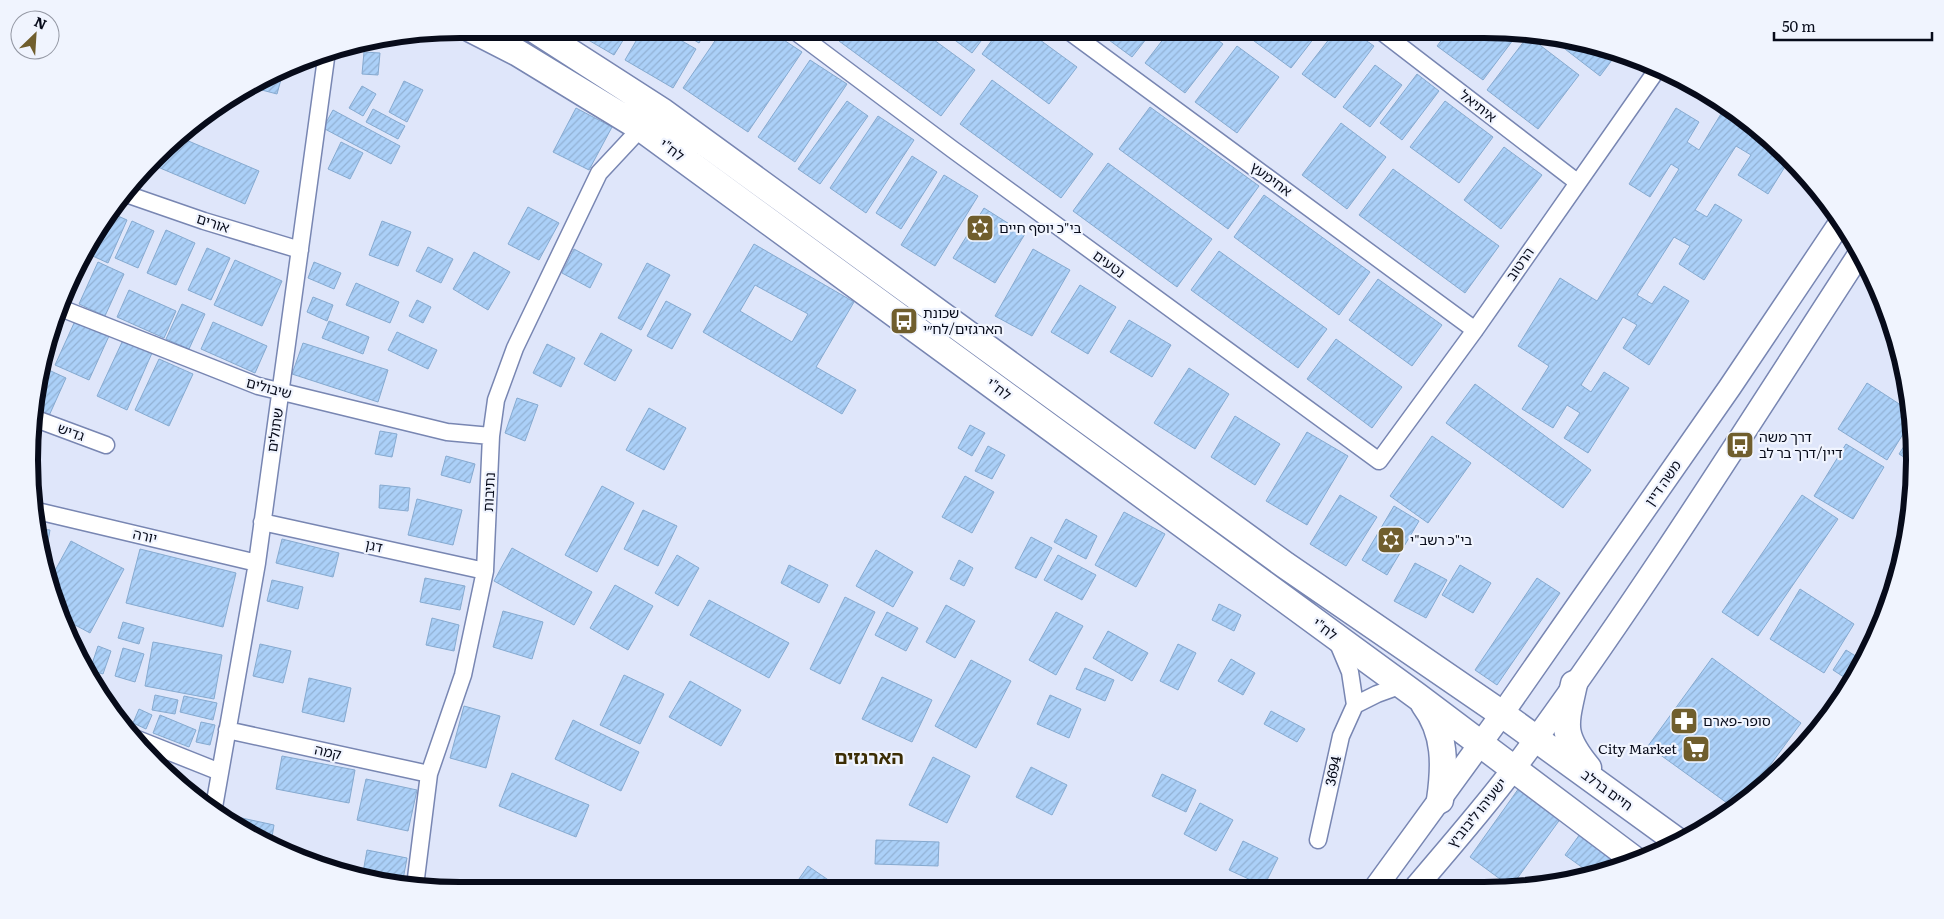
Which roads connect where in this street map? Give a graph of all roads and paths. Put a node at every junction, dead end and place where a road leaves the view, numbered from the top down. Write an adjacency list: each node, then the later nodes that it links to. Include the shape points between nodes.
1 (489, 38): 8 (main road, לח"י, via 518,52)
2 (548, 38): 29 (main road, לח"י, via 663,112 1285,565)
3 (804, 38): 20 (street, נטעים)
4 (1078, 38): 15 (street, אחימעץ)
5 (1390, 38): 9 (street, איתיאל)
6 (326, 59): 12 (street, שתולים)
7 (1654, 73): 9 (street, הרטוב)
8 (641, 128): 18 (street, נתיבות, via 599,173 514,348 496,400); 25 (main road, לח"י)
9 (1576, 182): 15 (street, הרטוב)
10 (131, 196): 12 (street, אורים)
11 (1837, 228): 29 (street, משה דיין)
12 (300, 250): 16 (street, שתולים)
13 (1856, 260): 26 (street, via 1646,582)
14 (65, 310): 16 (street, שיבולים, via 228,375)
15 (1475, 330): 20 (street, הרטוב)
16 (280, 391): 18 (street, שיבולים, via 447,432); 22 (street, שתולים)
17 (39, 421): 19 (street, גדיש)
18 (490, 436): 24 (street, נתיבות)
19 (106, 445)
20 (1379, 461)
21 (41, 512): 23 (street, יורה)
22 (262, 522): 23 (street, שתולים); 24 (street, דגן)
23 (258, 563): 30 (street, שתולים)
24 (485, 570): 36 (street, נתיבות, via 463,675)
25 (1336, 636): 27 (main road, לח"י); 28 (street, 3694, via 1350,672)
26 (1574, 684): 31 (street); 37 (main road, via 1566,733 1580,758)
27 (1410, 690): 28 (street, via 1377,694); 33 (main road, לח"י); 38 (main road, via 1429,710 1443,748)
28 (1354, 705): 41 (street, 3694, via 1341,736)
29 (1502, 714): 31 (main road, לח"י); 33 (street, משה דיין)
30 (227, 730): 35 (street, שתולים); 36 (street, קמה)
31 (1536, 738): 34 (street, ישעיהו ליבוביץ); 37 (main road, חיים ברלב)
32 (147, 743): 35 (street)
33 (1480, 743): 34 (main road, לח"י); 38 (street)
34 (1514, 768): 42 (main road); 45 (street, ישעיהו ליבוביץ)
35 (220, 772): 39 (street, שתולים)
36 (429, 774): 43 (street, נתיבות)
37 (1610, 794): 40 (main road, חיים ברלב)
38 (1440, 800): 44 (street)
39 (215, 803)
40 (1672, 837)
41 (1318, 840)
42 (1629, 856)
43 (416, 879)
44 (1380, 882)
45 (1420, 882)

